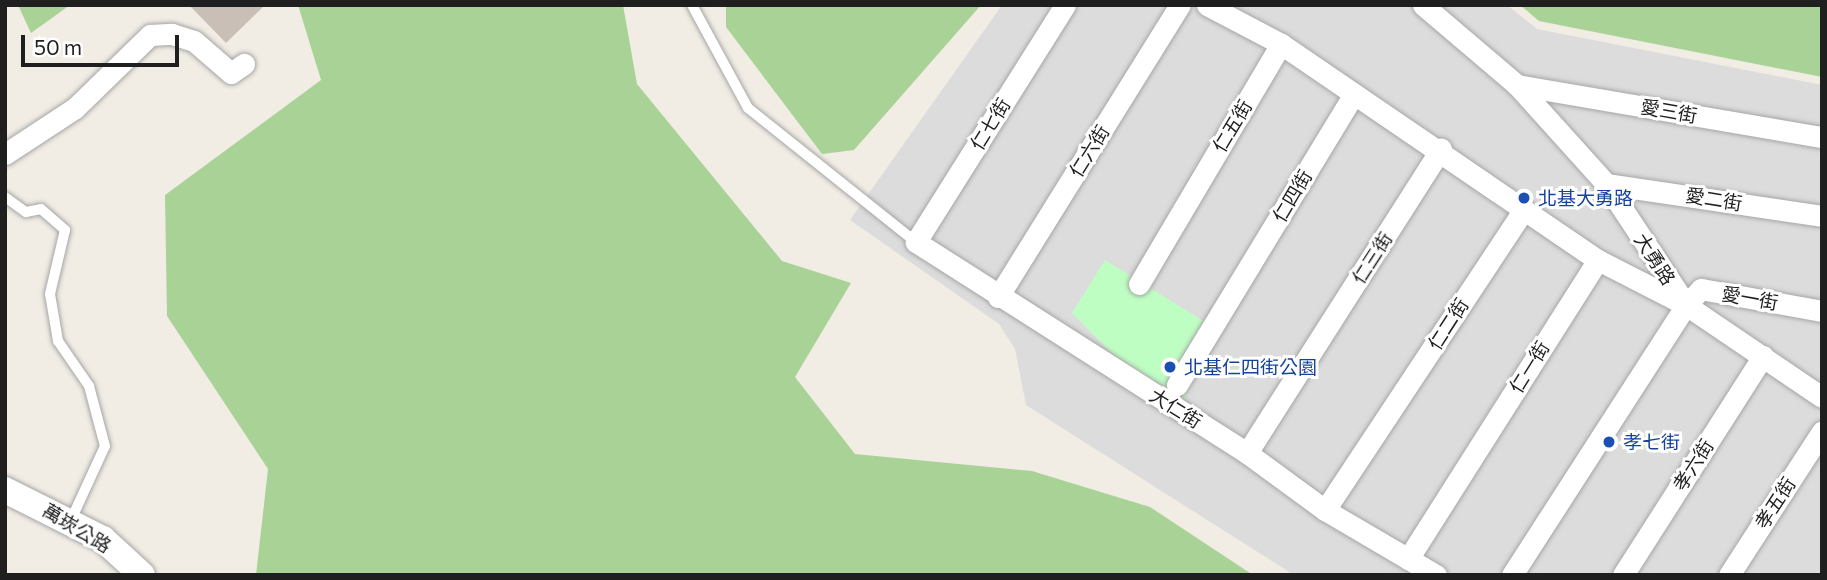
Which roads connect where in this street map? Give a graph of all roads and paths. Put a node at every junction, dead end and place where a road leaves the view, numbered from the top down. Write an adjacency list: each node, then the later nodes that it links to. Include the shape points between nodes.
1 (692, 5): 17 (lane, via 748,107)
2 (1065, 5): 17 (street, 仁七街)
3 (1180, 5): 20 (street, 仁六街)
4 (1208, 5): 6 (street)
5 (1423, 5): 8 (street, 大勇路)
6 (1281, 44): 9 (street); 19 (street, 仁五街)
7 (244, 64): 12 (street, via 231,73 194,41 172,34 150,35 75,108)
8 (1517, 85): 10 (street, 愛三街); 13 (street, 大勇路)
9 (1353, 95): 11 (street); 24 (street, 仁四街)
10 (1822, 137)
11 (1441, 149): 15 (street); 27 (street, 仁三街)
12 (5, 154)
13 (1606, 184): 16 (street, 愛二街); 21 (street, 大勇路)
14 (5, 197): 30 (lane, via 26,212 41,209 65,230 50,293 58,341 89,386 105,446)
15 (1522, 212): 18 (street); 29 (street, 仁二街)
16 (1822, 216)
17 (916, 242): 20 (street, 大仁街)
18 (1598, 260): 21 (street); 31 (street, 仁一街)
19 (1139, 284)
20 (998, 297): 27 (street, 大仁街)
21 (1686, 305): 22 (street, 愛一街, via 1700,289); 23 (street, 大勇路); 34 (street)
22 (1822, 311)
23 (1763, 356): 25 (street, 大勇路); 35 (street, 孝六街)
24 (1177, 385)
25 (1822, 397)
26 (1822, 430): 36 (street, 孝五街)
27 (1247, 453): 29 (street, 大仁街)
28 (5, 490): 30 (street, 萬崁公路)
29 (1325, 510): 31 (street, 大仁街)
30 (71, 520): 32 (street, 萬崁公路, via 103,539)
31 (1408, 559): 33 (street, 大仁街)
32 (142, 575)
33 (1436, 575)
34 (1512, 575)
35 (1623, 575)
36 (1729, 575)

